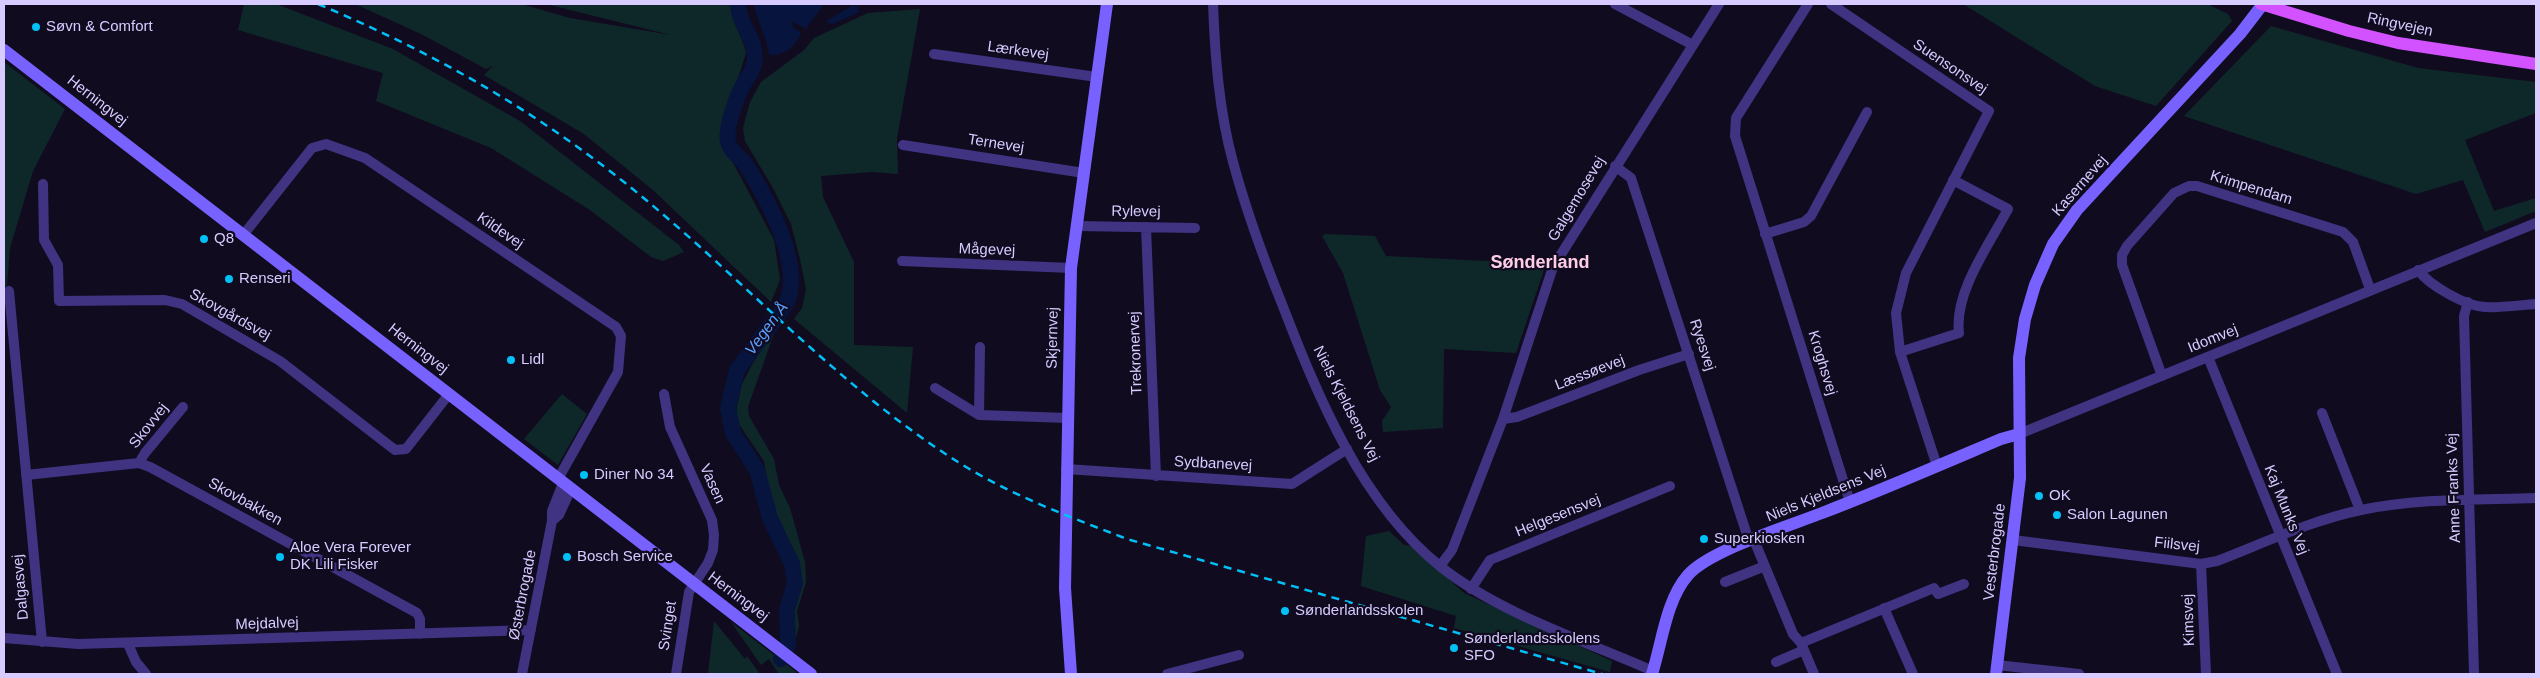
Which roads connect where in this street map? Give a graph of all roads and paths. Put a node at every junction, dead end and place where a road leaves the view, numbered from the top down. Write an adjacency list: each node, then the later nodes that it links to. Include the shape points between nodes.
1 (1106, 4): 12 (street, Skjernvej)
2 (1213, 4): 47 (street, Niels Kjeldsens Vej, via 1216,64 1232,160 1256,240 1307,371)
3 (1614, 4): 8 (street)
4 (1719, 4): 8 (street, Galgemosevej)
5 (1808, 4): 24 (street, Kroghsvej, via 1736,118 1735,136)
6 (1831, 4): 17 (street, Suensonsvej, via 1988,112)
7 (2262, 4): 11 (main road, Ringvejen, via 2398,43); 46 (street, Kasernevej, via 2240,34 2077,210 2053,244 2035,285 2025,319 2019,358)
8 (1693, 45): 15 (street, Galgemosevej)
9 (4, 50): 23 (street, Herningvej)
10 (934, 54): 12 (street, Lærkevej)
11 (2536, 64)
12 (1097, 77): 16 (street, Skjernvej)
13 (1867, 112): 24 (street, via 1811,216 1804,222)
14 (903, 145): 16 (street, Ternevej)
15 (1615, 166): 35 (street, Ryesvej, via 1632,178); 45 (street, Galgemosevej, via 1553,267)
16 (1084, 173): 20 (street, Skjernvej)
17 (1953, 180): 34 (street, Suensonsvej, via 1901,287 1896,313); 34 (street, via 2008,208 1965,291 1958,319 1959,333)
18 (43, 184): 39 (street, Skovgårdsvej, via 44,240 58,265 59,301 165,300 182,304 280,361 395,450 406,449)
19 (2536, 222): 27 (street, Idomvej)
20 (1077, 226): 21 (street, Rylevej); 26 (street, Skjernvej)
21 (1146, 228): 22 (street, Rylevej); 52 (street, Trekronervej)
22 (1195, 228)
23 (244, 234): 39 (street, Herningvej); 53 (street, Kildevej, via 312,148 326,144 365,158 616,327 621,336 618,372)
24 (1766, 234): 57 (street, Kroghsvej)
25 (902, 261): 26 (street, Mågevej)
26 (1071, 268): 44 (street, Skjernvej)
27 (2418, 270): 28 (street, Idomvej); 30 (street, via 2426,281)
28 (2370, 290): 36 (street, Idomvej); 37 (street, Krimpendam, via 2353,242 2344,232 2197,186 2183,188 2174,193 2122,255 2122,265)
29 (10, 291): 32 (street, Dalgasvej)
30 (2468, 302): 31 (street, via 2484,307); 56 (street, Anne Franks Vej, via 2464,316)
31 (2536, 304)
32 (7, 309): 51 (street, Dalgasvej)
33 (980, 347): 43 (street)
34 (1900, 352): 49 (street, Suensonsvej)
35 (1689, 354): 45 (street, Læssøevej, via 1518,417); 61 (street, Ryesvej)
36 (2208, 357): 37 (street, Idomvej); 59 (street, Kaj Munks Vej)
37 (2162, 376): 46 (street, Idomvej)
38 (935, 388): 43 (street)
39 (449, 394): 53 (street, Herningvej)
40 (664, 394): 67 (street, Vasen, via 670,427 712,520 714,535 708,563)
41 (183, 407): 48 (street, Skovvej)
42 (2322, 413): 58 (street)
43 (979, 415): 44 (street)
44 (1068, 418): 50 (street, Skjernvej)
45 (1503, 419): 63 (street, Galgemosevej, via 1452,550)
46 (2019, 434): 49 (street, Niels Kjeldsens Vej, via 2001,438); 60 (street, Vesterbrogade, via 2020,478)
47 (1347, 449): 52 (street, Sydbanevej, via 1292,484); 63 (street, Niels Kjeldsens Vej, via 1390,514)
48 (139, 463): 51 (street); 71 (street, Skovbakken, via 417,613)
49 (1937, 466): 57 (street, Niels Kjeldsens Vej)
50 (1066, 469): 52 (street, Sydbanevej); 84 (street, Skjernvej, via 1065,588)
51 (26, 476): 73 (street, Dalgasvej)
52 (1156, 476)
53 (564, 483): 67 (street, Herningvej); 70 (street, Østerbrogade, via 559,515 552,520)
54 (1670, 486): 68 (street, Helgesensvej, via 1490,560)
55 (2536, 498): 56 (street, Fiilsvej)
56 (2469, 500): 58 (street, Fiilsvej, via 2406,502); 91 (street, Anne Franks Vej)
57 (1850, 502): 61 (street, Niels Kjeldsens Vej)
58 (2360, 510): 59 (street, Fiilsvej)
59 (2280, 536): 62 (street, Fiilsvej); 90 (street, Kaj Munks Vej)
60 (2013, 540): 62 (street, Fiilsvej); 78 (street, Vesterbrogade)
61 (1752, 541): 64 (street, Ryesvej); 79 (street, Niels Kjeldsens Vej, via 1702,564 1681,584)
62 (2202, 564): 89 (street, Kimsvej)
63 (1440, 566): 68 (street, Niels Kjeldsens Vej)
64 (1765, 566): 65 (street); 75 (street, Ryesvej, via 1793,634)
65 (1725, 582)
66 (1964, 584): 69 (street, via 1938,594 1934,588)
67 (695, 585): 82 (street, Svinget, via 689,592); 83 (street, Herningvej)
68 (1471, 589): 79 (street, Niels Kjeldsens Vej)
69 (1884, 608): 75 (street); 87 (street)
70 (531, 630): 71 (street, Mejdalvej); 81 (street, Østerbrogade)
71 (420, 634): 74 (street, Mejdalvej)
72 (4, 638): 73 (street, Mejdalvej)
73 (42, 642): 74 (street, Mejdalvej)
74 (128, 644): 80 (street)
75 (1802, 647): 77 (street); 86 (street, Ryesvej)
76 (1239, 655): 85 (street)
77 (1776, 662)
78 (1996, 670): 88 (street)
79 (1653, 673)
80 (146, 674)
81 (522, 674)
82 (676, 674)
83 (809, 674)
84 (1071, 674)
85 (1167, 674)
86 (1814, 674)
87 (1913, 674)
88 (2079, 674)
89 (2206, 674)
90 (2337, 674)
91 (2474, 674)

